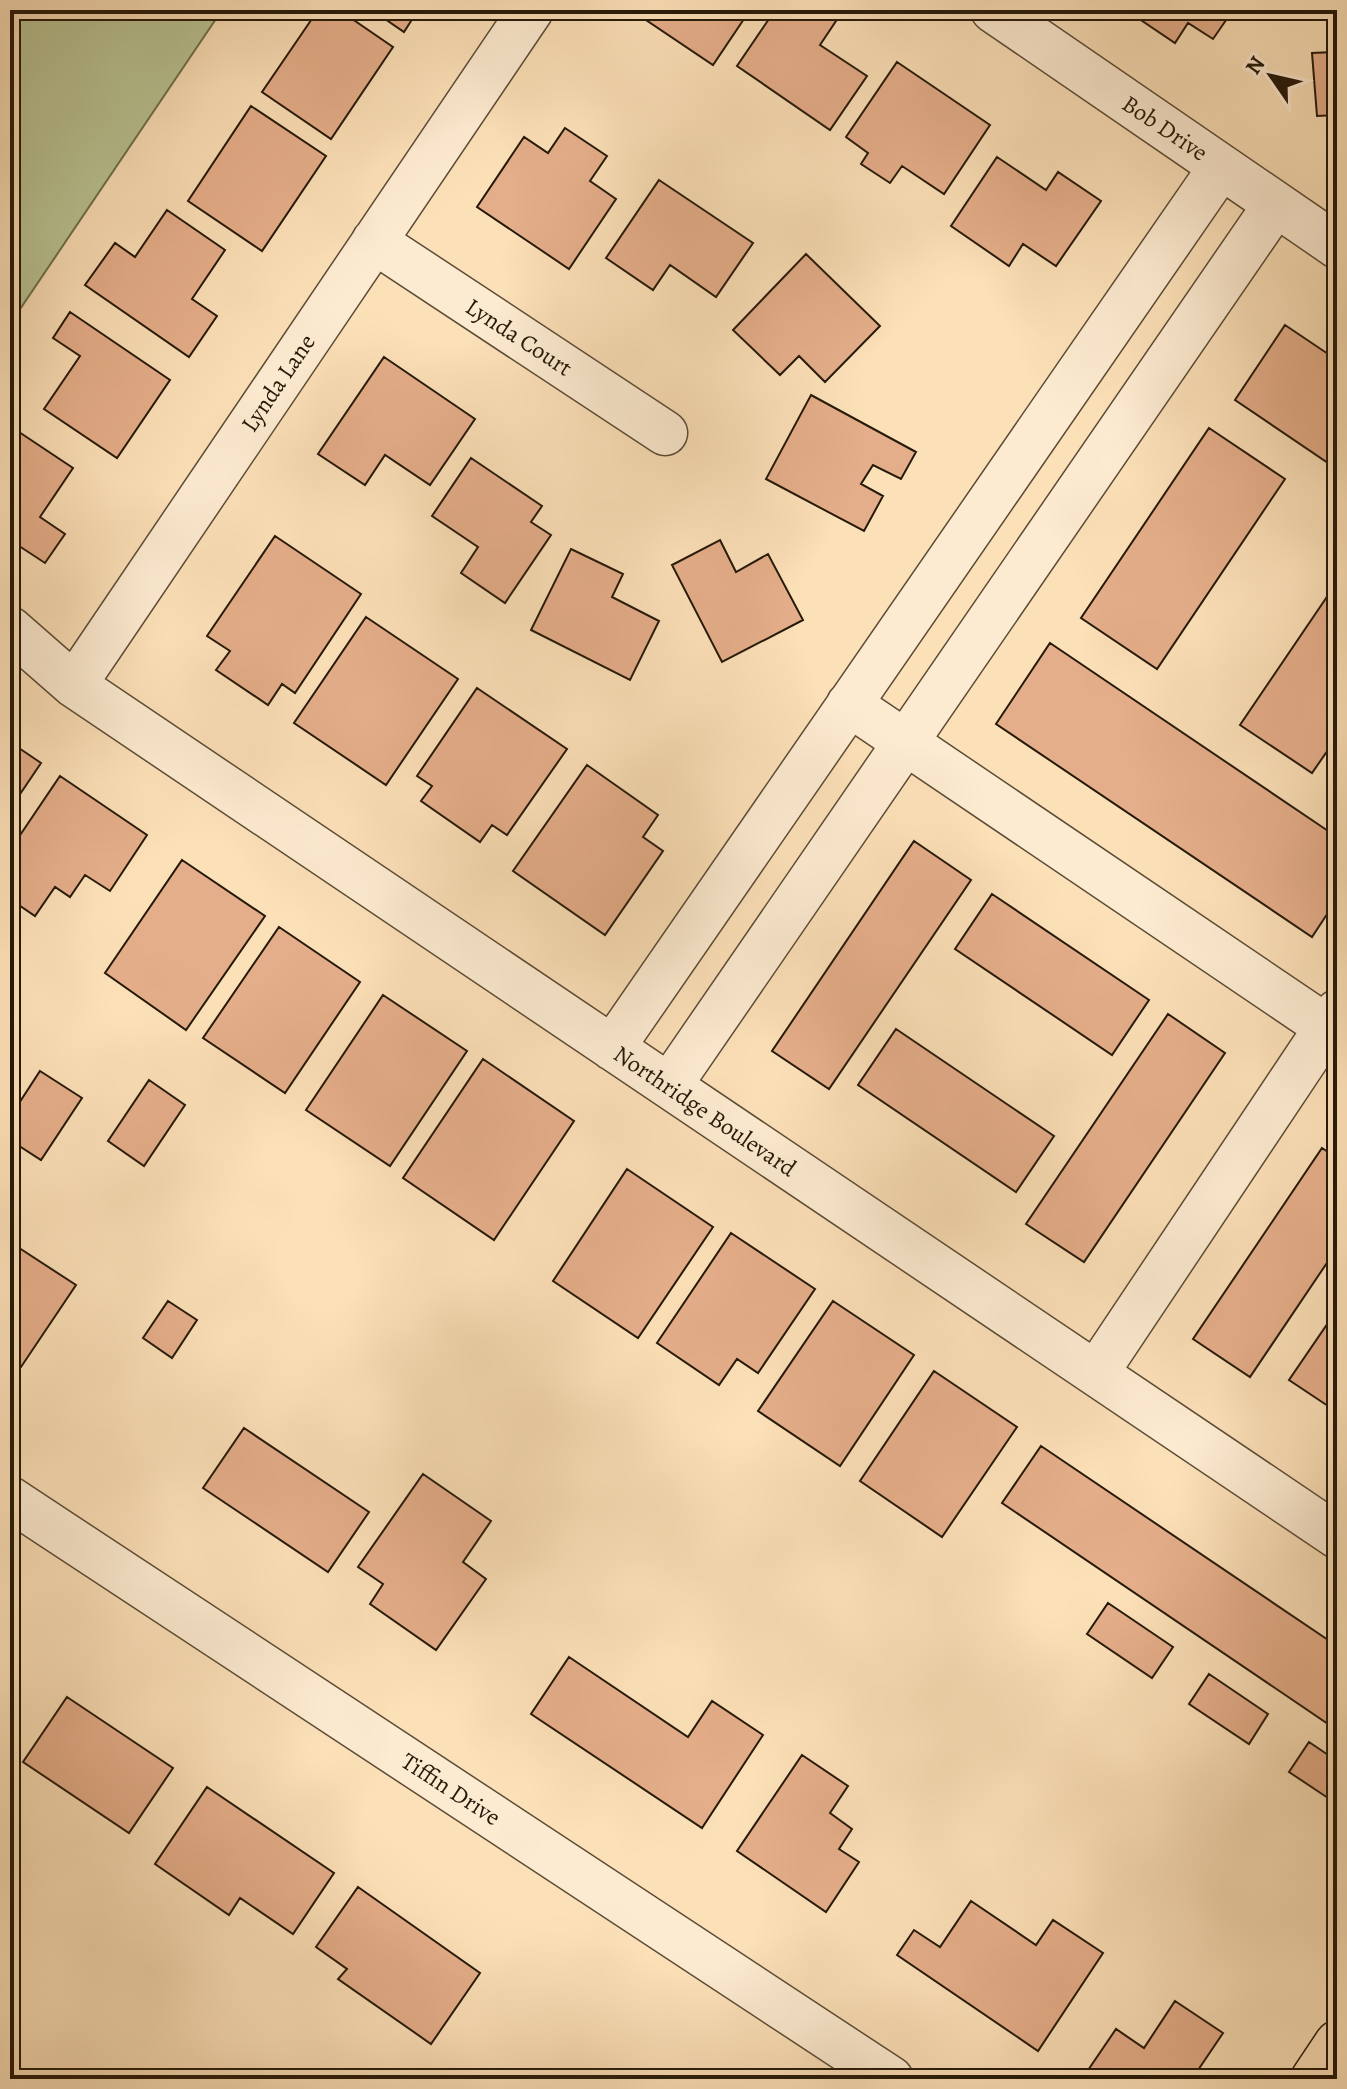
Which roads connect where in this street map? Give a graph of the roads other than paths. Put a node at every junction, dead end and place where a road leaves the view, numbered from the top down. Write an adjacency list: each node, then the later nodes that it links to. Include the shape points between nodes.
1 (531, 10): 5 (street, Lynda Lane)
2 (993, 10): 3 (street, Bob Drive)
3 (1221, 167): 4 (street, Bob Drive); 10 (street)
4 (1276, 204): 6 (street, Bob Drive); 11 (street)
5 (374, 241): 7 (street, Lynda Court); 9 (street, Lynda Lane)
6 (1337, 246)
7 (665, 433)
8 (10, 629): 9 (street)
9 (74, 685): 13 (street, Northridge Boulevard)
10 (849, 704): 11 (street); 13 (street)
11 (905, 742): 12 (street); 14 (street)
12 (1332, 1020): 15 (street)
13 (612, 1048): 14 (street, Northridge Boulevard)
14 (669, 1086): 15 (street, Northridge Boulevard)
15 (1096, 1373): 17 (street, Northridge Boulevard)
16 (10, 1499): 19 (street, Tiffin Drive)
17 (1337, 1536)
18 (1337, 2043): 20 (main road)
19 (891, 2079)
20 (1313, 2079)

